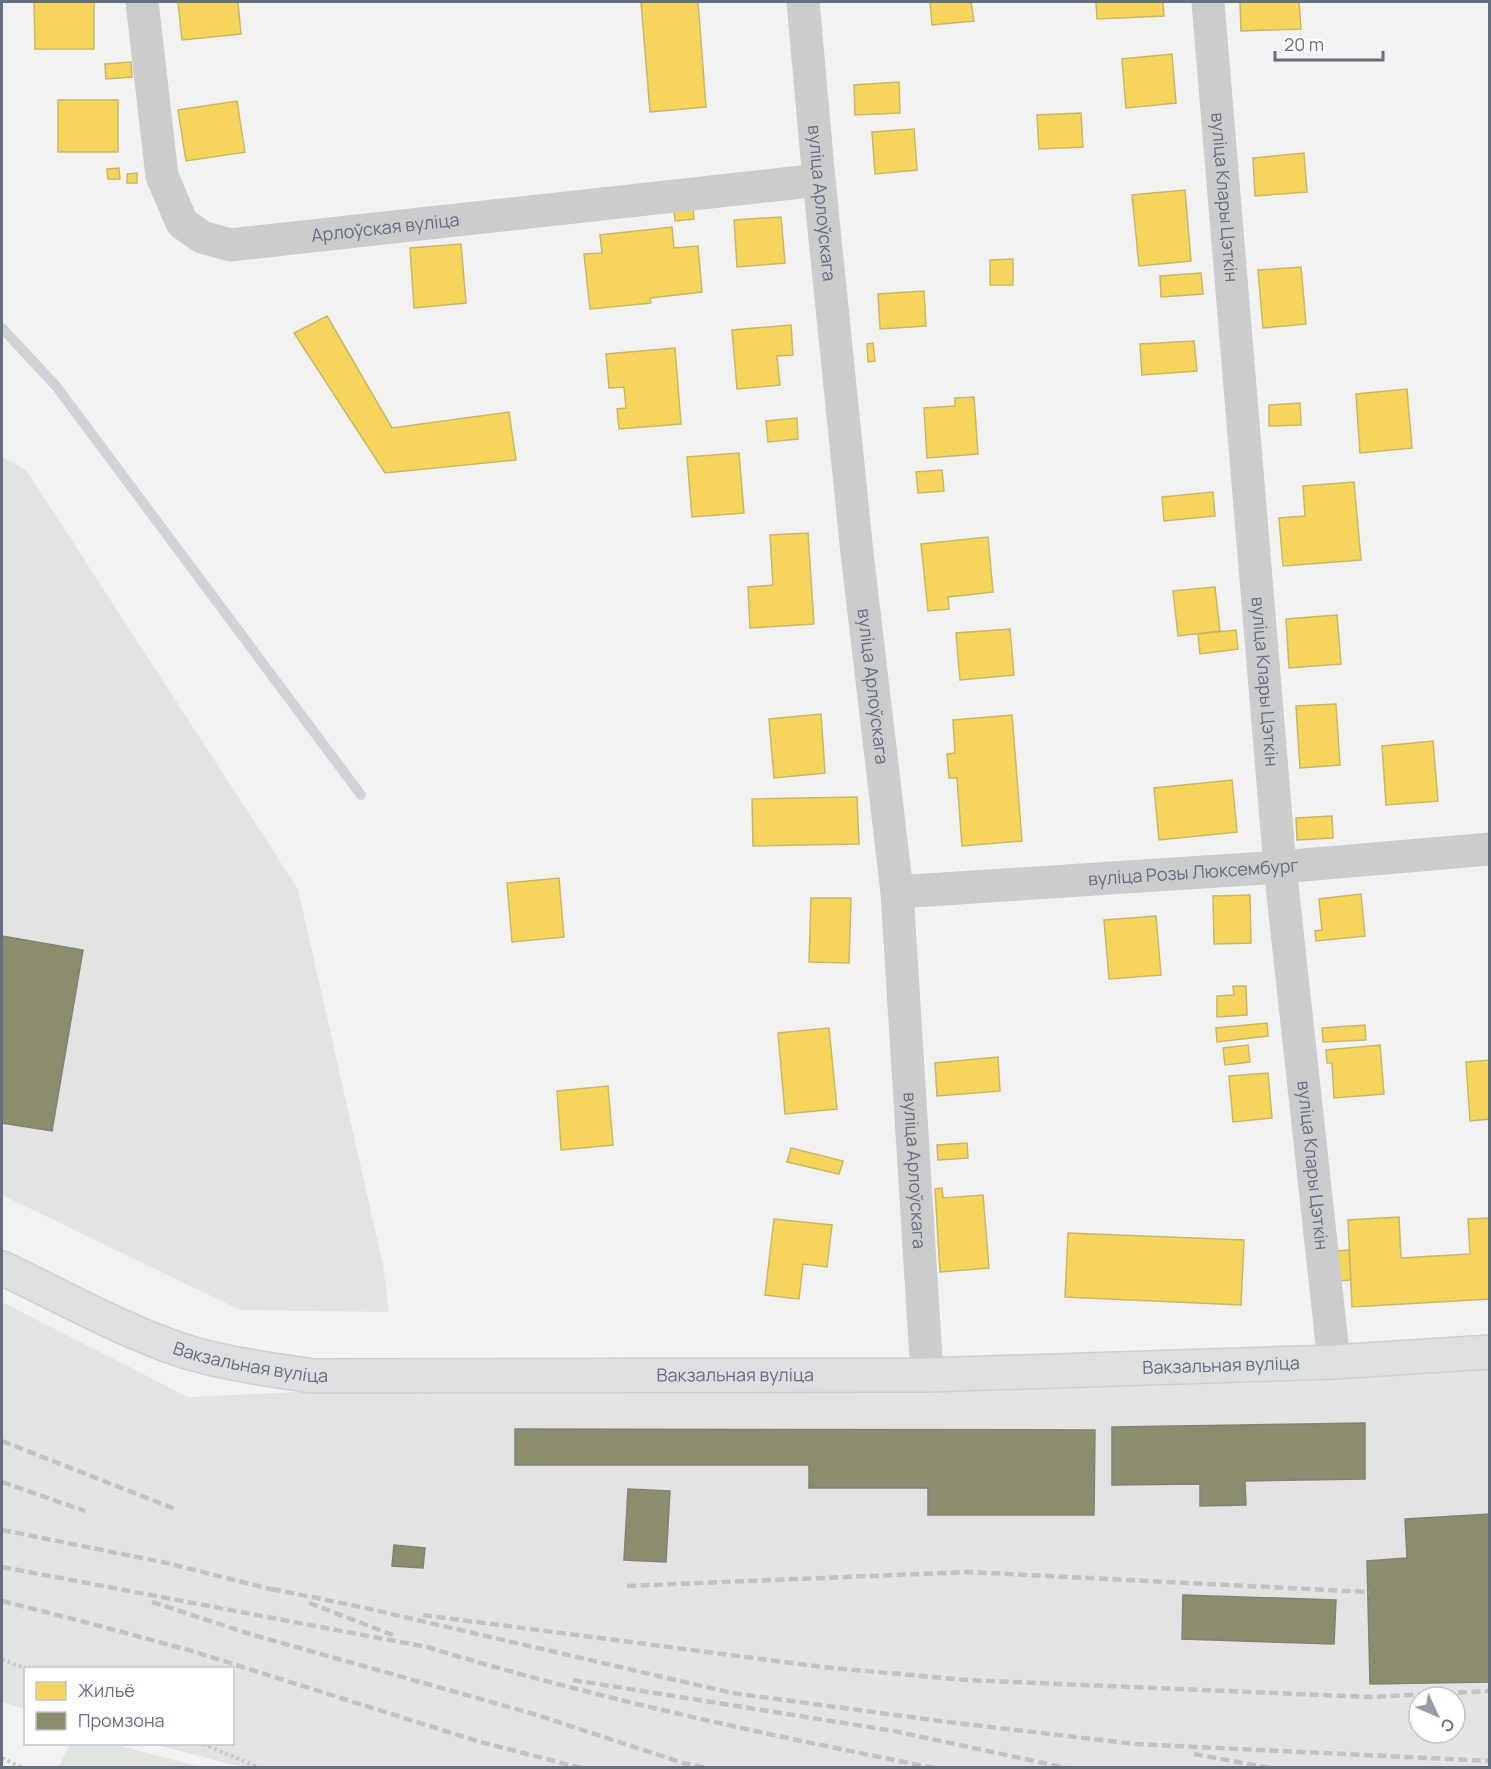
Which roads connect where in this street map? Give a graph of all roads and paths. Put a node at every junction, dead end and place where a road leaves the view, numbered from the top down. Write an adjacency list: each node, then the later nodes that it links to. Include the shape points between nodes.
1 (142, 2): 4 (street, Арлоўская вуліца, via 162,176 182,223 202,237 230,245)
2 (803, 2): 4 (street, вуліца Арлоўскага)
3 (1208, 2): 6 (street, вуліца Клары Цэткін)
4 (819, 180): 7 (street, вуліца Арлоўскага)
5 (1490, 849): 6 (street, вуліца Розы Люксембург)
6 (1280, 867): 7 (street, вуліца Розы Люксембург); 10 (street, вуліца Клары Цэткін)
7 (897, 892): 11 (street, вуліца Арлоўскага)
8 (2, 1268): 11 (main road, Вакзальная вуліца, via 135,1333 182,1350 222,1362 312,1376)
9 (1490, 1352): 10 (main road, Вакзальная вуліца)
10 (1334, 1362): 11 (main road, Вакзальная вуліца)
11 (927, 1375)
12 (2, 1659): 13 (path)
13 (24, 1668)
14 (208, 1745): 17 (path)
15 (2, 1758): 16 (path)
16 (22, 1767)
17 (260, 1767)

